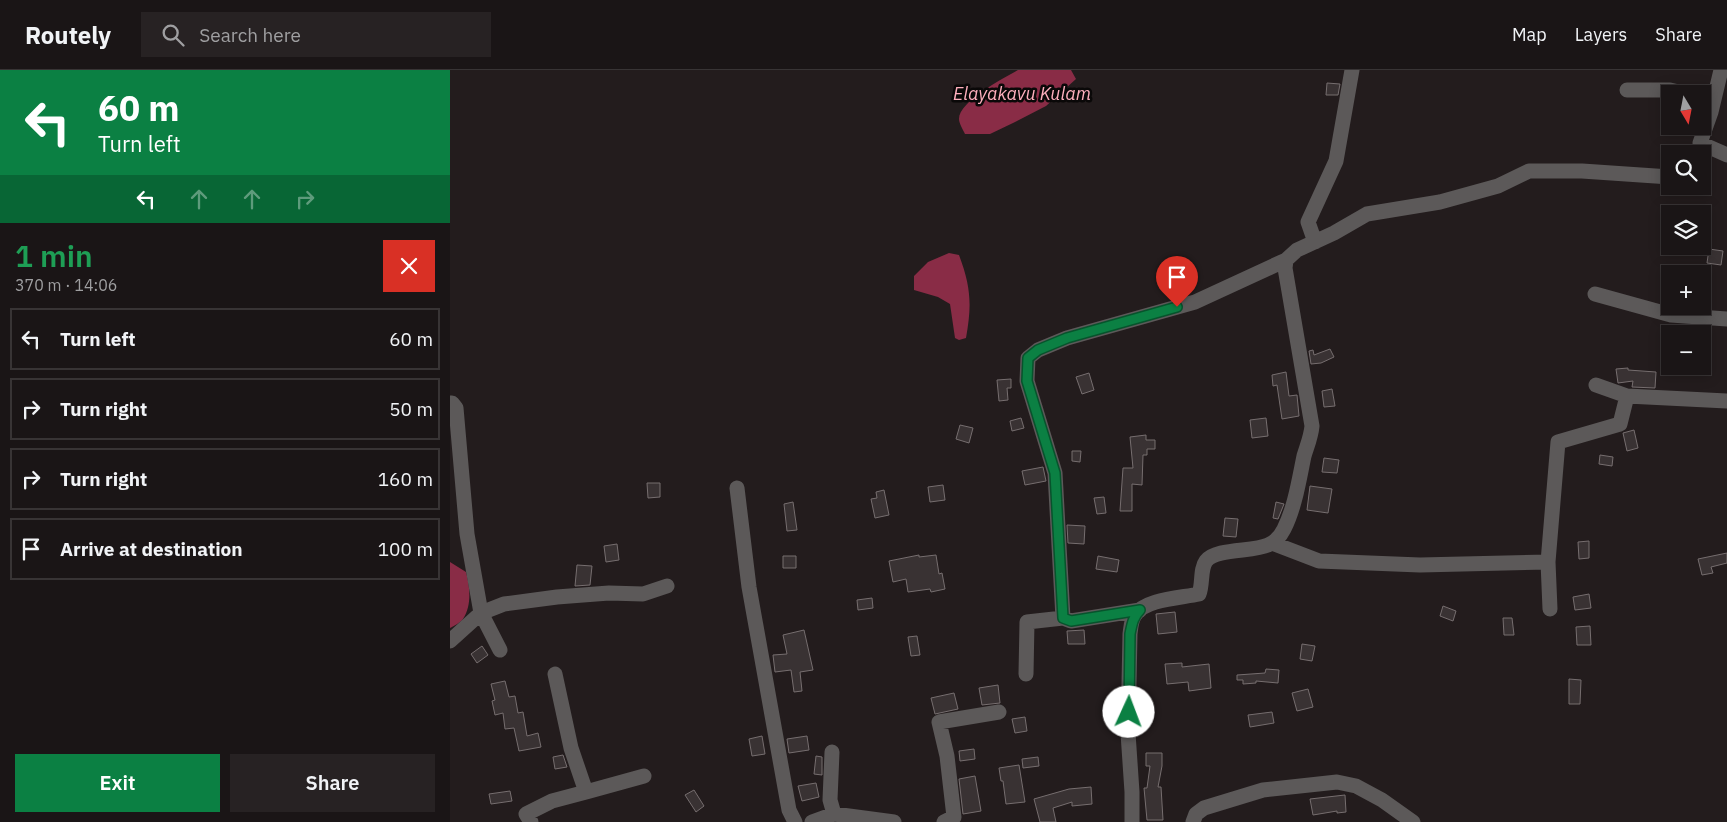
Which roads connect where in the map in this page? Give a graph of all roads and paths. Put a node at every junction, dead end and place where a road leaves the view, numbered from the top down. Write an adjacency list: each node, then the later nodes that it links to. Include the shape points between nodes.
1 (1352, 70): 9 (street, via 1336,161 1308,222)
2 (1721, 70): 5 (street)
3 (1627, 90): 4 (street)
4 (1661, 90)
5 (1711, 92)
6 (1711, 151): 7 (street)
7 (1727, 155)
8 (1661, 176): 9 (street, via 1529,171 1498,186 1440,202 1367,214)
9 (1315, 242): 10 (street, via 1297,250)
10 (1286, 260): 18 (street, via 1312,426 1290,514 1284,530); 24 (street, via 1195,302 1067,338 1038,350 1028,358 1027,381 1055,473)
11 (1595, 294): 12 (street, via 1671,315)
12 (1727, 319)
13 (1596, 385): 14 (street)
14 (1627, 396): 15 (street); 19 (street, via 1620,424 1558,442)
15 (1727, 401)
16 (450, 404): 23 (street, via 456,408 467,534)
17 (738, 488): 35 (street, via 751,596 789,810)
18 (1272, 543): 19 (street, via 1319,561 1420,565); 22 (street, via 1211,557 1205,562 1198,594 1151,604)
19 (1548, 562): 21 (street)
20 (667, 586): 23 (street, via 643,594 557,596 504,604)
21 (1550, 609)
22 (1140, 610): 24 (street, via 1071,621); 39 (street, via 1134,615 1130,634 1128,733)
23 (481, 614): 25 (street); 26 (street)
24 (1063, 618): 28 (street, via 1026,622)
25 (450, 641)
26 (500, 650)
27 (555, 674): 32 (street, via 570,748)
28 (1026, 674)
29 (999, 712): 38 (street, via 939,722 947,756 954,817)
30 (832, 752): 33 (street, via 830,800)
31 (644, 776): 32 (street)
32 (586, 792): 34 (street, via 552,801 526,814)
33 (834, 814): 36 (street); 37 (street)
34 (532, 822)
35 (795, 822)
36 (812, 822)
37 (894, 822)
38 (944, 822)
39 (1132, 822)
40 (1193, 822): 41 (street, via 1196,814 1204,808 1263,790 1337,782 1356,786)
41 (1413, 822)

